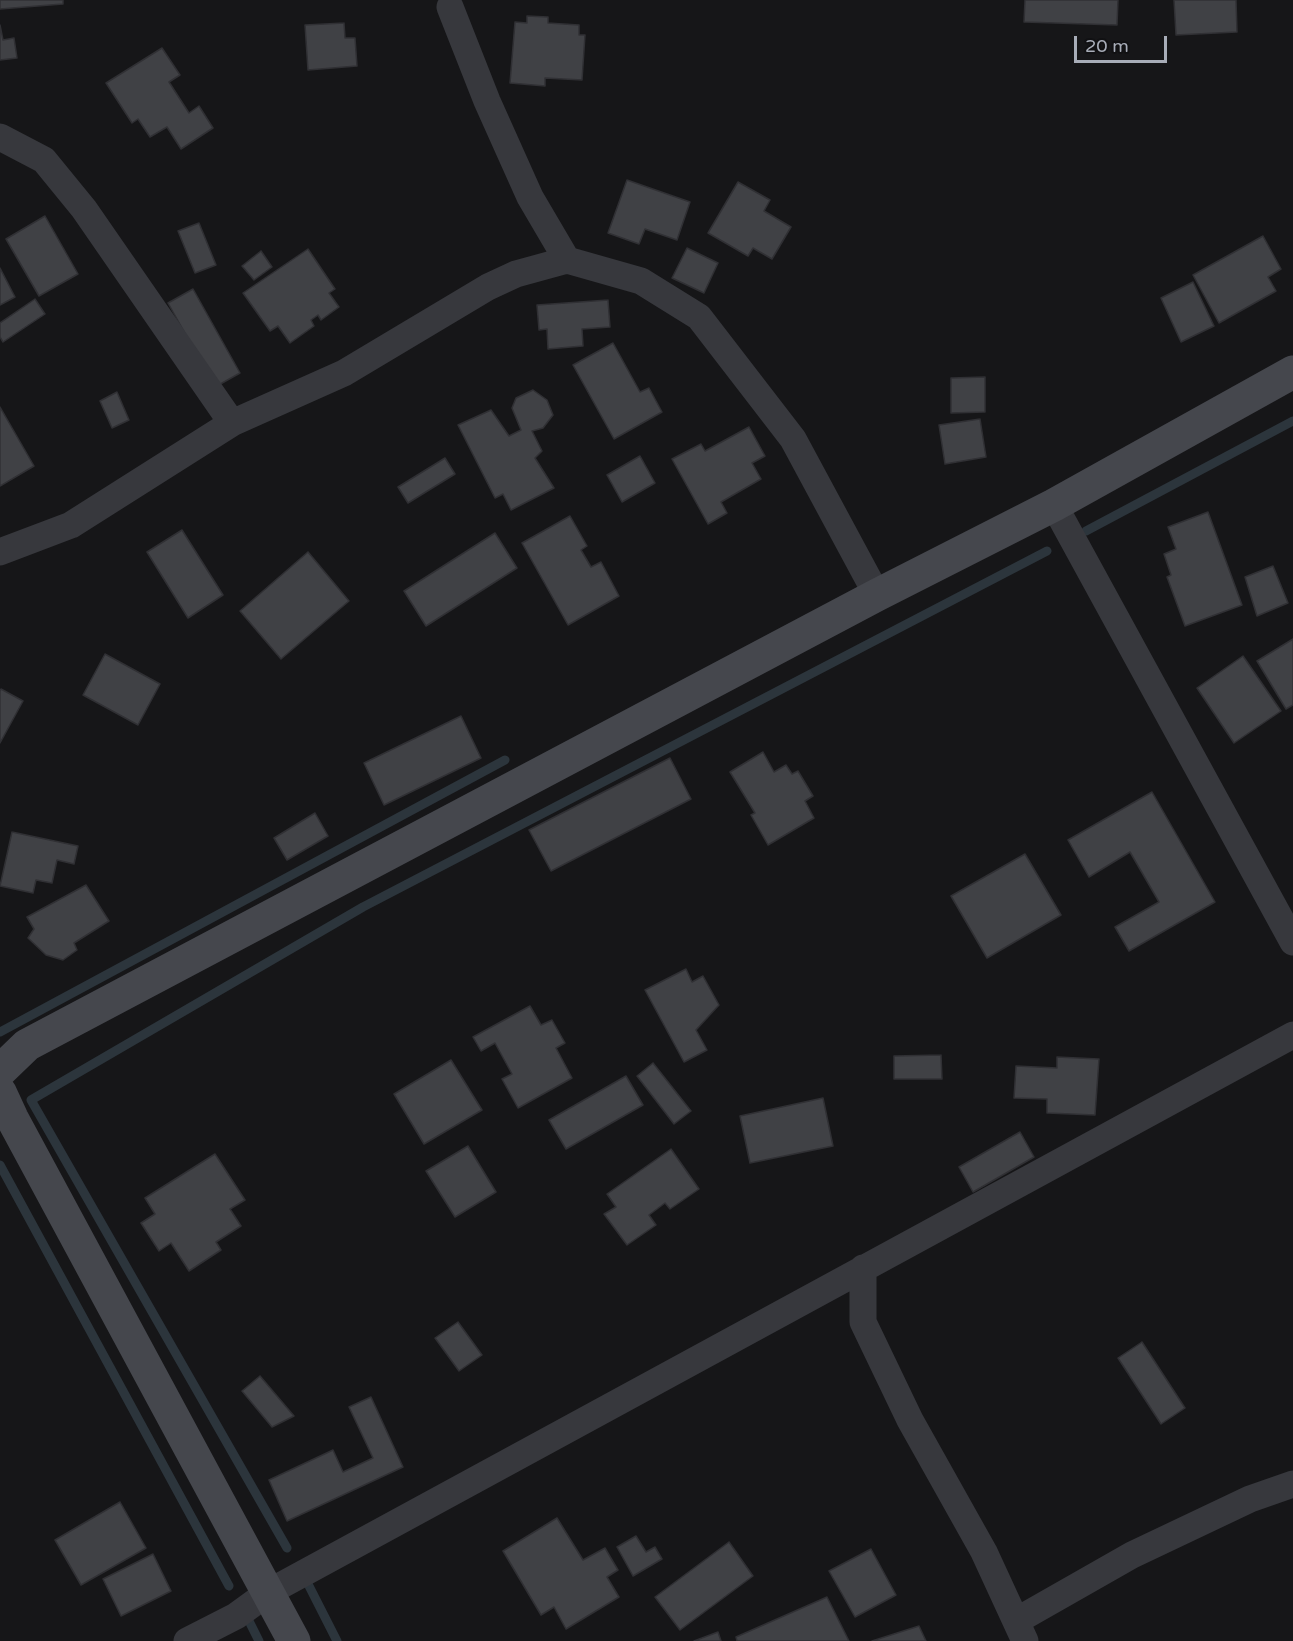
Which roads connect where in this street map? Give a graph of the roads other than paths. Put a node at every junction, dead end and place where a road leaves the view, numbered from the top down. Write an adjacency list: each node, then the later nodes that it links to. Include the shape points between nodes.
1 (450, 7): 3 (street, via 530,197)
2 (0, 136): 5 (street, via 44,160 84,209)
3 (567, 260): 5 (street, via 516,274 488,287 344,374); 8 (street, via 641,281 699,317 793,439)
4 (1293, 372): 6 (street)
5 (232, 423): 7 (street, via 71,525)
6 (1054, 505): 8 (street); 9 (street)
7 (0, 552)
8 (877, 595): 11 (street, via 27,1045)
9 (1293, 942)
10 (1293, 1035): 13 (street)
11 (0, 1071)
12 (0, 1092): 15 (street)
13 (863, 1268): 15 (street); 16 (street, via 863,1322 910,1420 984,1552)
14 (1293, 1484): 16 (street, via 1250,1499 1132,1555)
15 (269, 1592): 17 (street, via 236,1616); 18 (street)
16 (1020, 1631)
17 (187, 1641)
18 (294, 1641)

